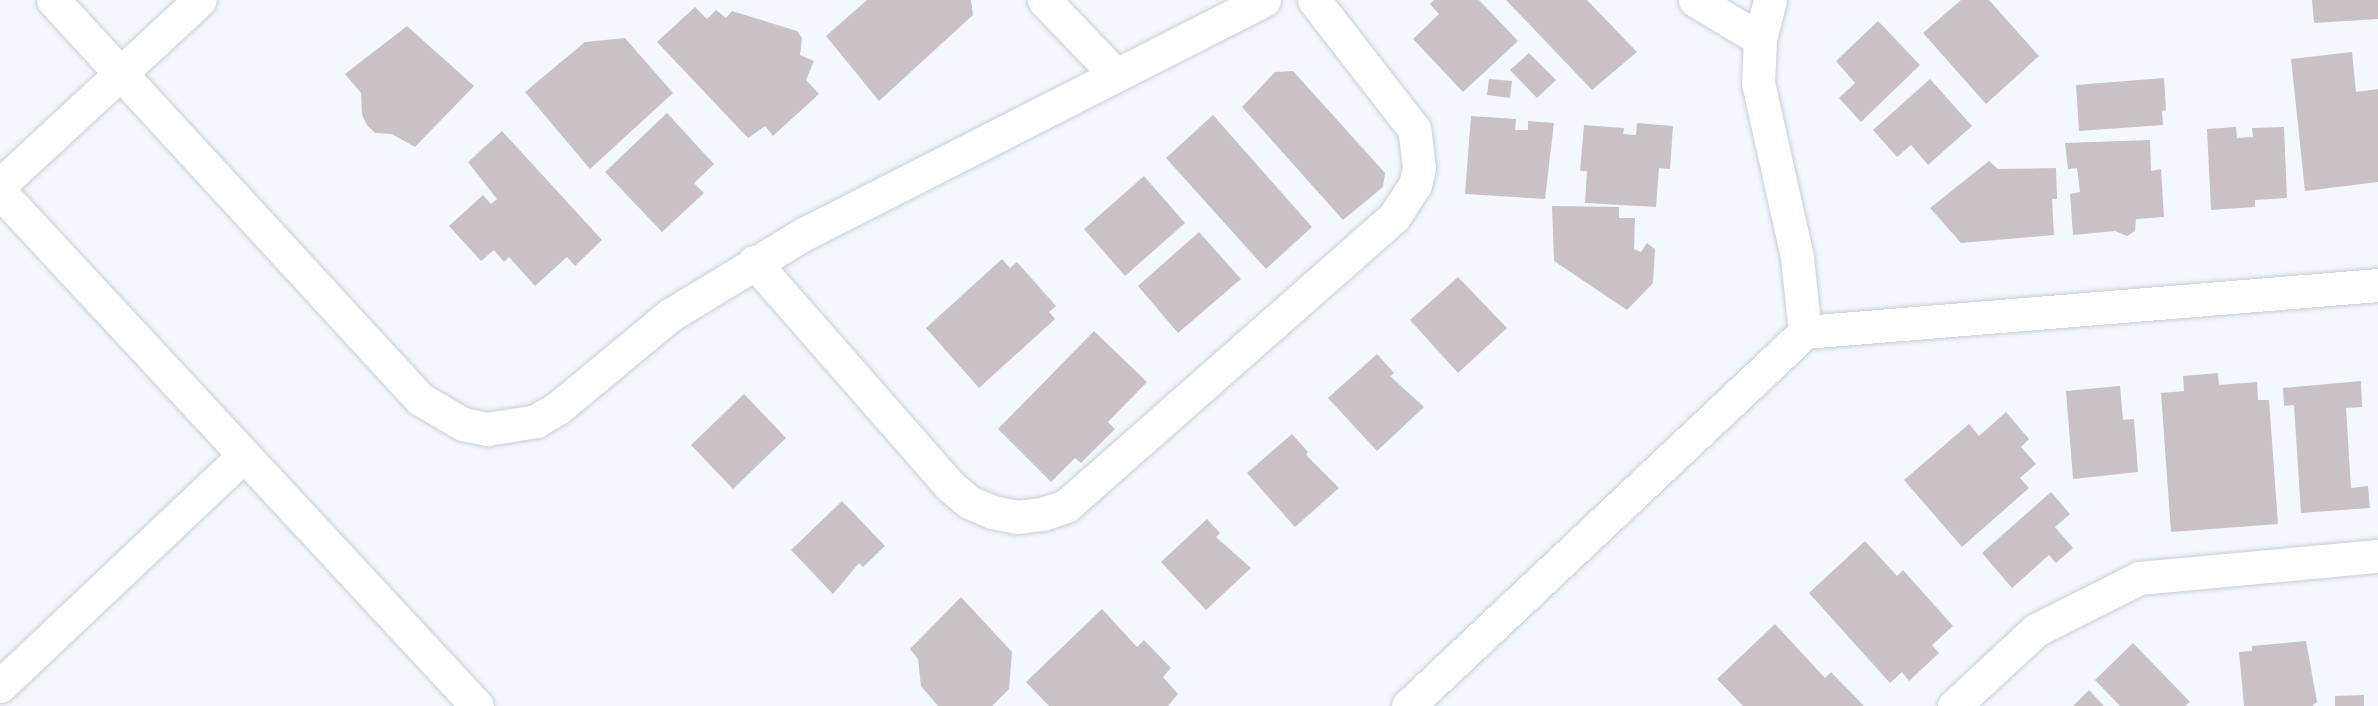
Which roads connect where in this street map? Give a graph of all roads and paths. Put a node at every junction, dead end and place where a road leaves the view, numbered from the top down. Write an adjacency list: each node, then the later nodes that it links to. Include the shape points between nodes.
1 (53, 0): 9 (street)
2 (200, 0): 9 (street)
3 (1044, 0): 10 (street)
4 (1264, 0): 10 (street)
5 (1314, 0): 13 (street, via 1414,129 1419,167 1415,185 1394,217 1066,506 1017,517 969,502 950,486)
6 (1695, 0): 8 (street)
7 (1770, 0): 8 (street)
8 (1760, 39): 15 (street, via 1758,83 1797,257)
9 (122, 73): 11 (street); 13 (street, via 420,399 462,424 487,429 536,421 670,315)
10 (1116, 75): 13 (street, via 854,206)
11 (0, 185)
12 (0, 192): 16 (street)
13 (754, 262)
14 (2378, 285): 15 (street)
15 (1805, 332): 20 (street)
16 (244, 455): 18 (street); 19 (street)
17 (2378, 556): 21 (street, via 2139,578 2036,630)
18 (0, 686)
19 (477, 706)
20 (1407, 706)
21 (1954, 706)

